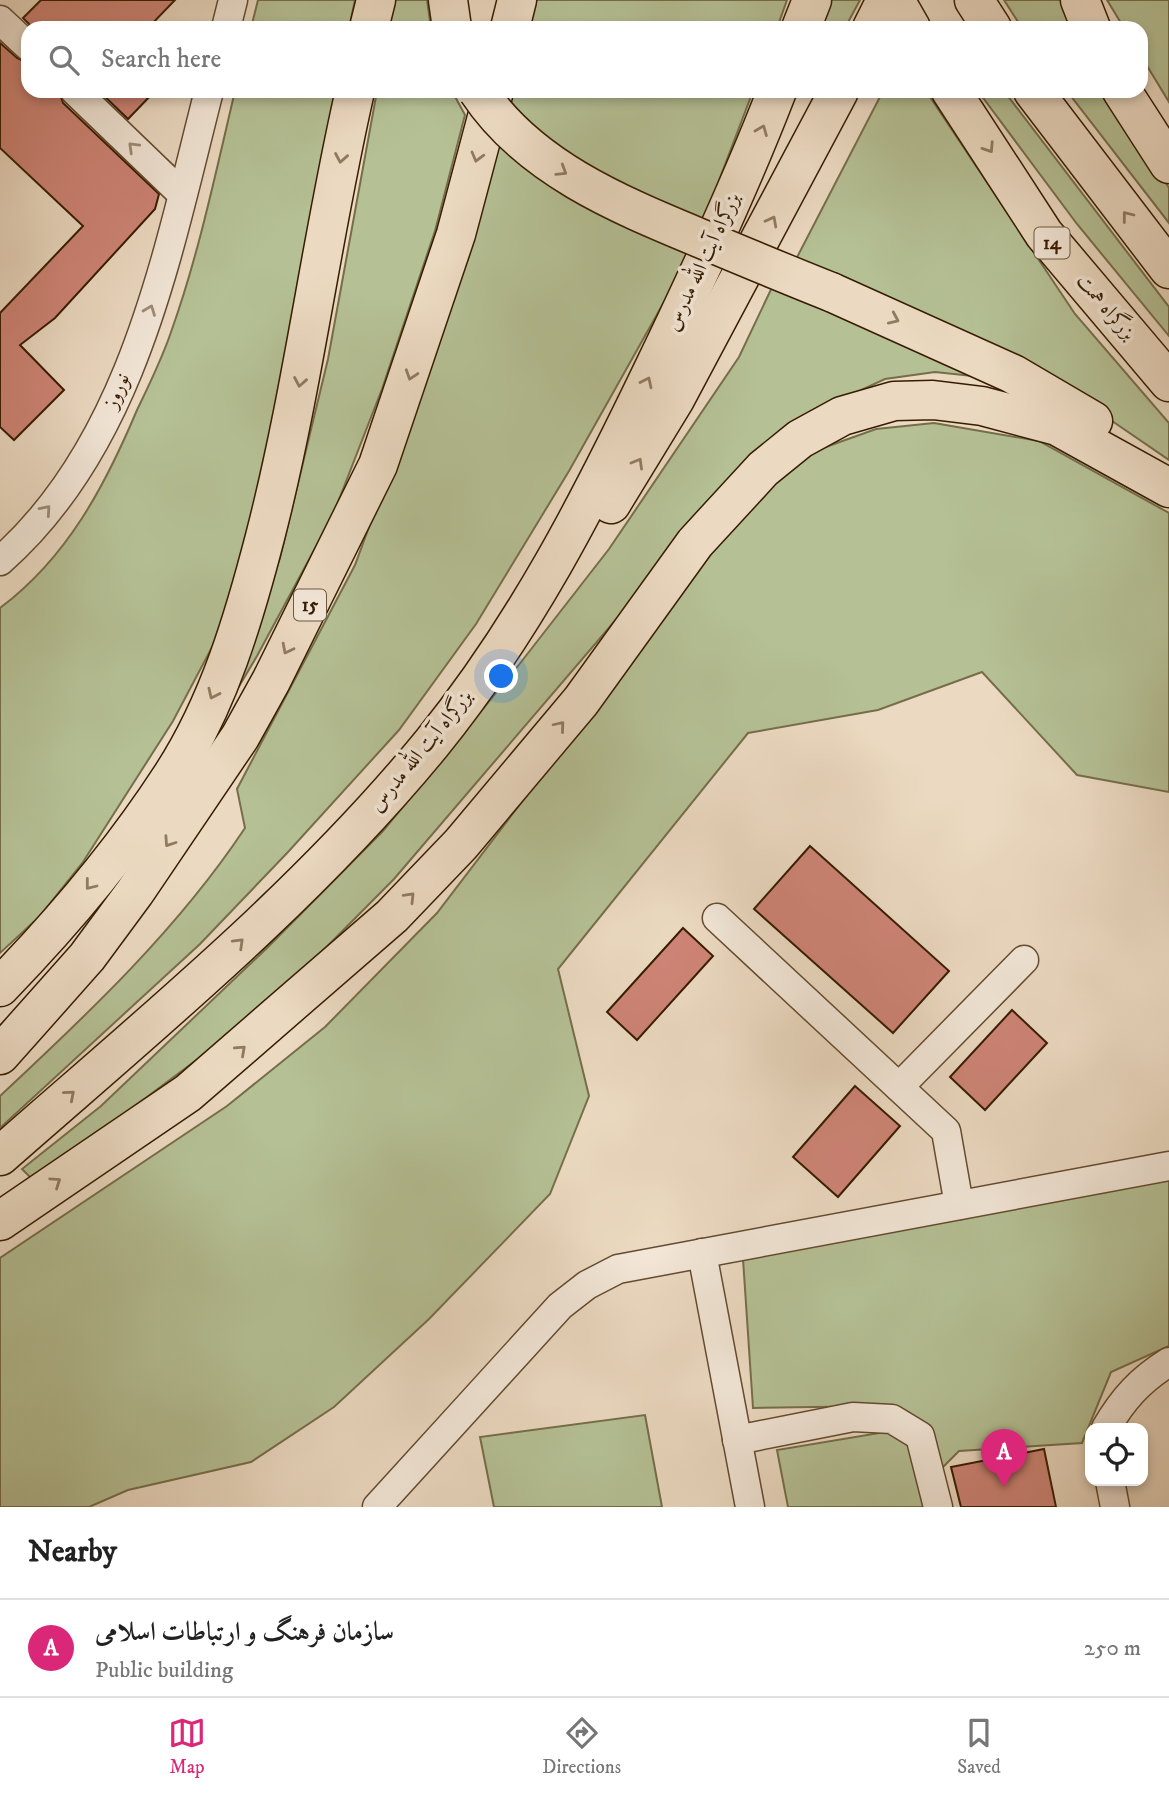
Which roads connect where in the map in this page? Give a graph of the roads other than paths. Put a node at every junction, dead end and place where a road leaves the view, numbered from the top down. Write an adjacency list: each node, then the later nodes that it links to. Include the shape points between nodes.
1 (233, 0): 11 (lane)
2 (376, 0): 12 (highway)
3 (448, 0): 13 (highway)
4 (517, 0): 14 (highway)
5 (812, 0): 15 (highway)
6 (886, 0): 16 (highway)
7 (895, 0): 17 (highway)
8 (974, 0): 18 (highway)
9 (1080, 0): 19 (highway)
10 (0, 20): 20 (lane)
11 (228, 21)
12 (371, 21)
13 (451, 21)
14 (512, 21)
15 (804, 21)
16 (876, 21)
17 (907, 21)
18 (988, 21)
19 (1088, 21)
20 (21, 40)
21 (82, 98): 32 (lane, one-way to 21)
22 (207, 98): 32 (lane, نوروز)
23 (354, 98): 41 (highway, one-way to 41, via 288,448 245,612 221,676 174,773 55,930)
24 (484, 98): 35 (highway, one-way to 35, bridge, via 526,144 624,207 831,292 1013,374)
25 (492, 98): 42 (highway, 15, one-way to 42, via 456,234 378,465 271,681 240,737 135,892 87,957)
26 (774, 98): 38 (highway, بزرگراه آیت الله مدرس, one-way to 26, via 598,484 697,279)
27 (835, 98): 38 (highway, one-way to 27, via 621,492 770,226)
28 (956, 98): 34 (highway, بزرگراه همت / 14, one-way to 34, via 1044,234)
29 (1038, 98): 33 (highway, one-way to 29)
30 (1127, 98): 31 (highway)
31 (1169, 164)
32 (182, 194): 37 (lane, نوروز, one-way to 32, via 76,473 111,408 158,289)
33 (1169, 269)
34 (1169, 382)
35 (1169, 473)
36 (1169, 488): 47 (highway, one-way to 36, via 188,1093 392,916 461,844 582,701 695,543 763,469 800,439 842,416 894,401 982,406 1057,426)
37 (0, 561)
38 (537, 595): 44 (highway, بزرگراه آیت الله مدرس, one-way to 38, via 168,1011 367,817 433,741)
39 (717, 918): 43 (lane)
40 (1024, 960): 43 (lane)
41 (0, 987)
42 (0, 1055)
43 (899, 1087): 46 (lane, via 946,1131)
44 (0, 1156)
45 (1169, 1166): 46 (lane)
46 (959, 1205): 48 (lane)
47 (0, 1221)
48 (702, 1253): 51 (lane); 53 (lane, via 618,1269 560,1306)
49 (1169, 1362): 50 (lane, via 1144,1377)
50 (1109, 1423)
51 (737, 1440): 54 (lane); 55 (lane, via 853,1417 892,1419 920,1436)
52 (1111, 1486): 56 (lane)
53 (377, 1507)
54 (750, 1507)
55 (938, 1507)
56 (1115, 1507)

